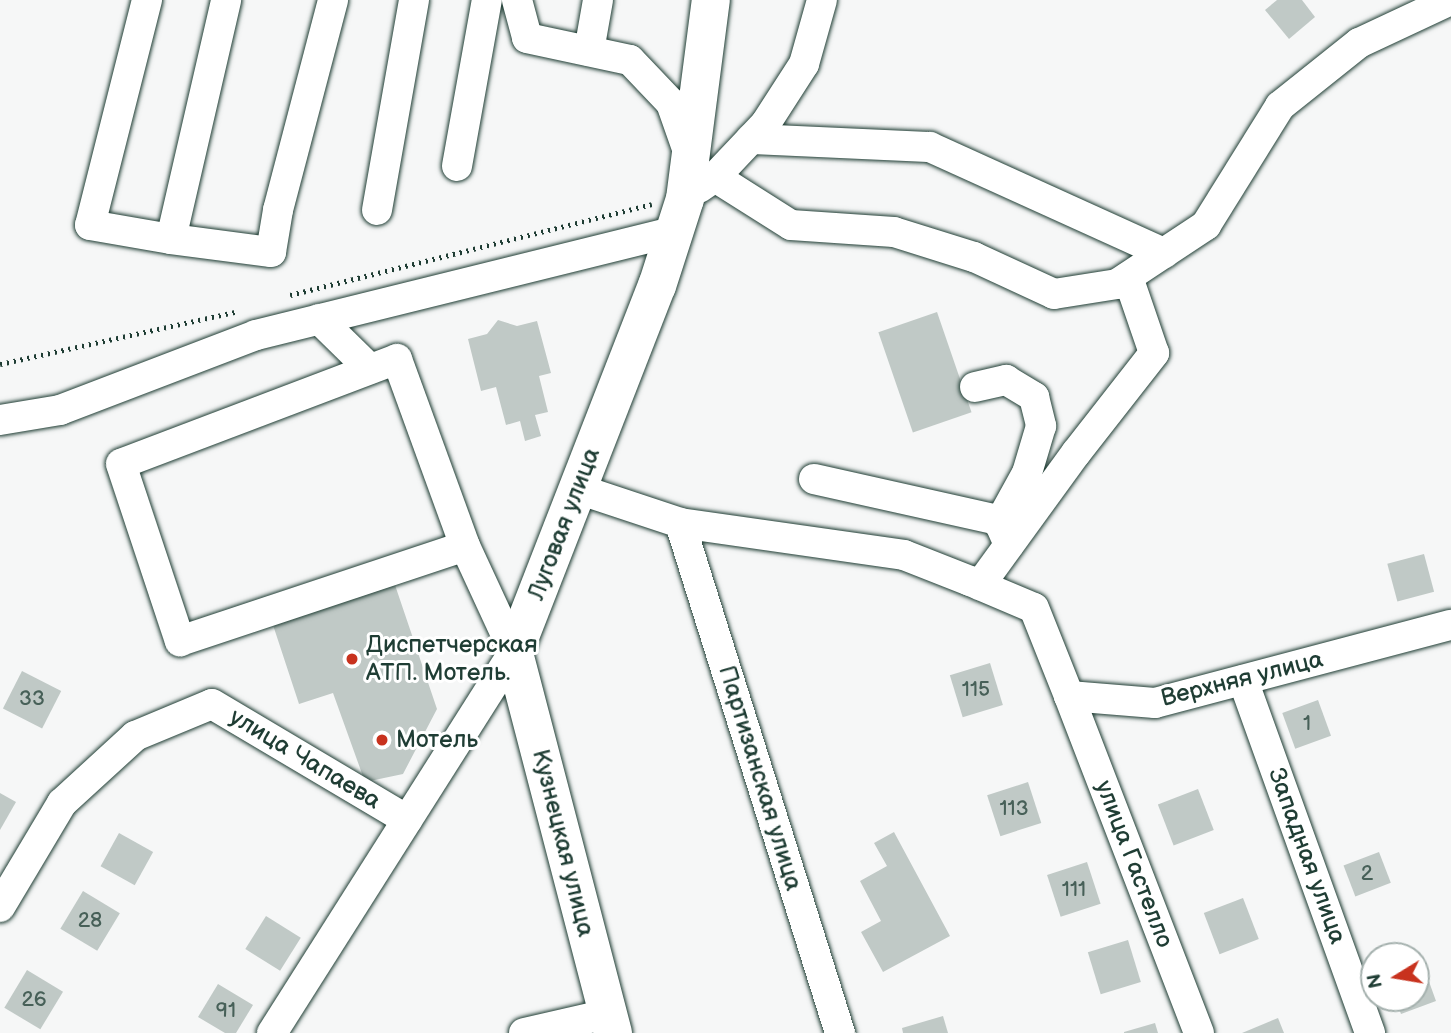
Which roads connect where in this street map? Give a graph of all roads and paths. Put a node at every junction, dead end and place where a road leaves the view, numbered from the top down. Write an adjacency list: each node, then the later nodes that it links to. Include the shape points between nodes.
1 (146, 0): 16 (street, via 90,225)
2 (226, 0): 16 (street)
3 (333, 0): 16 (street, via 271,252)
4 (414, 0): 15 (street)
5 (487, 0): 13 (street)
6 (517, 0): 11 (street, via 527,38)
7 (598, 0): 11 (street)
8 (711, 0): 14 (main road, Луговая улица)
9 (822, 0): 12 (street, via 804,64)
10 (1451, 0): 17 (street, via 1359,43 1280,106 1206,225)
11 (589, 51): 14 (street, via 630,60 671,103)
12 (751, 139): 14 (street); 17 (street, via 930,147)
13 (457, 166)
14 (690, 192): 18 (street, via 791,225 894,232 974,257 1054,294 1117,284); 19 (path); 20 (street); 27 (main road, Луговая улица)
15 (377, 211)
16 (171, 239)
17 (1164, 253): 18 (street)
18 (1128, 277): 29 (street, via 1154,353)
19 (282, 298)
20 (319, 320): 21 (street); 23 (street)
21 (250, 322): 22 (path); 25 (street, via 60,410)
22 (0, 364)
23 (370, 369): 30 (street, via 397,359); 30 (street, via 121,464 180,640)
24 (975, 387): 29 (street, via 1006,380 1034,397 1041,426)
25 (0, 420)
26 (814, 479): 29 (street, via 998,520)
27 (578, 489): 28 (street); 33 (main road, Луговая улица)
28 (680, 523): 31 (street, via 904,555); 41 (street, Партизанская улица)
29 (1004, 534): 31 (street)
30 (465, 546): 33 (street)
31 (980, 585): 35 (street, via 1034,608)
32 (1451, 625): 34 (street, Верхняя улица)
33 (514, 652): 36 (street, Луговая улица); 38 (main road, Кузнецкая улица)
34 (1243, 680): 35 (street, Верхняя улица, via 1155,703); 43 (street, Западная улица)
35 (1069, 696): 42 (street, улица Гастелло)
36 (407, 820): 37 (street, улица Чапаева, via 212,704 135,736 62,803); 39 (street, Луговая улица)
37 (0, 907)
38 (610, 1024): 40 (street)
39 (272, 1033)
40 (524, 1033)
41 (841, 1033)
42 (1199, 1033)
43 (1370, 1033)

